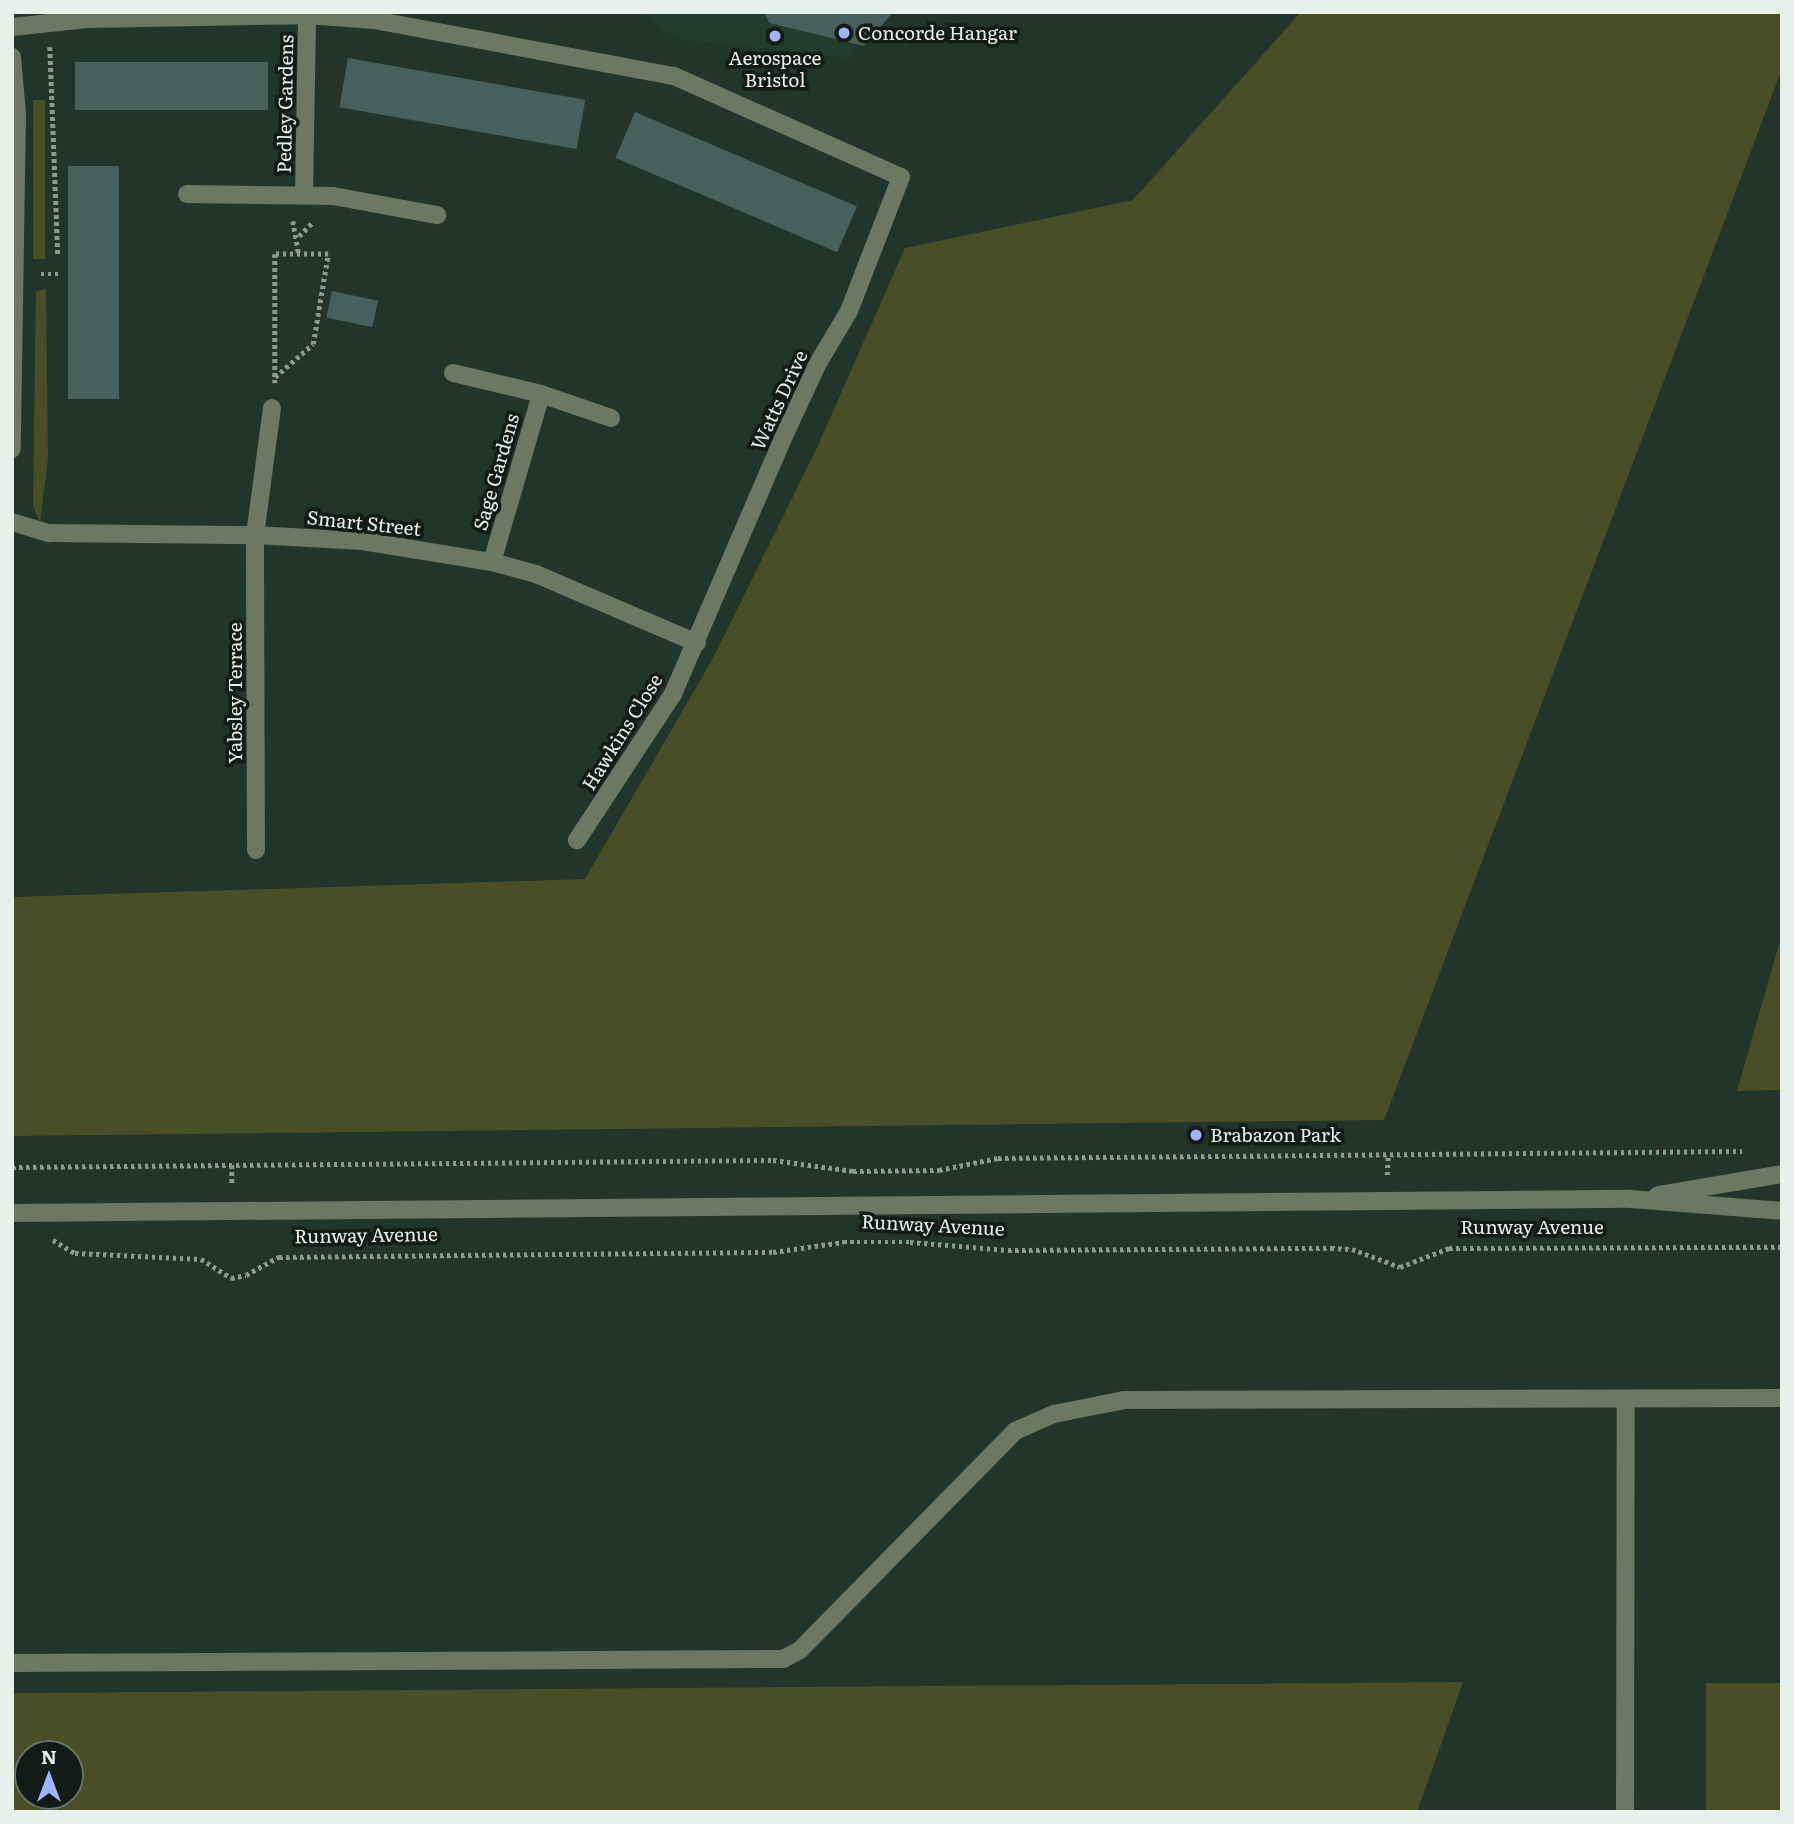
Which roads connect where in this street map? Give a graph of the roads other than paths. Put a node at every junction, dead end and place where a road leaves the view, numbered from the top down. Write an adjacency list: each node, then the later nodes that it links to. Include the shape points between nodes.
1 (239, 14): 2 (street); 3 (street)
2 (307, 15): 6 (street, Pedley Gardens); 16 (street, Watts Drive, via 374,20 665,73 901,177 849,311 806,388)
3 (12, 27)
4 (12, 57): 12 (street, via 17,114)
5 (187, 194): 6 (street, Pedley Gardens)
6 (304, 194): 7 (street, Pedley Gardens)
7 (437, 215)
8 (453, 373): 9 (street, Sage Gardens)
9 (541, 394): 11 (street, Sage Gardens); 15 (street, Sage Gardens)
10 (272, 408): 14 (street)
11 (611, 418)
12 (12, 449)
13 (12, 522): 14 (street, Smart Street, via 49,533)
14 (255, 535): 15 (street, Smart Street, via 362,541); 18 (street, Yabsley Terrace)
15 (492, 562): 16 (street, Smart Street, via 536,574)
16 (697, 643): 17 (street, Hawkins Close, via 673,694)
17 (577, 840)
18 (256, 850)
19 (1782, 1174): 20 (street, Runway Avenue)
20 (1630, 1199): 21 (street, Runway Avenue); 22 (street, Runway Avenue)
21 (1782, 1211)
22 (12, 1213)
23 (1782, 1398): 24 (street)
24 (1626, 1400): 25 (street, via 1124,1400 1054,1414 1015,1431 800,1650 783,1659); 26 (street)
25 (12, 1663)
26 (1625, 1812)

